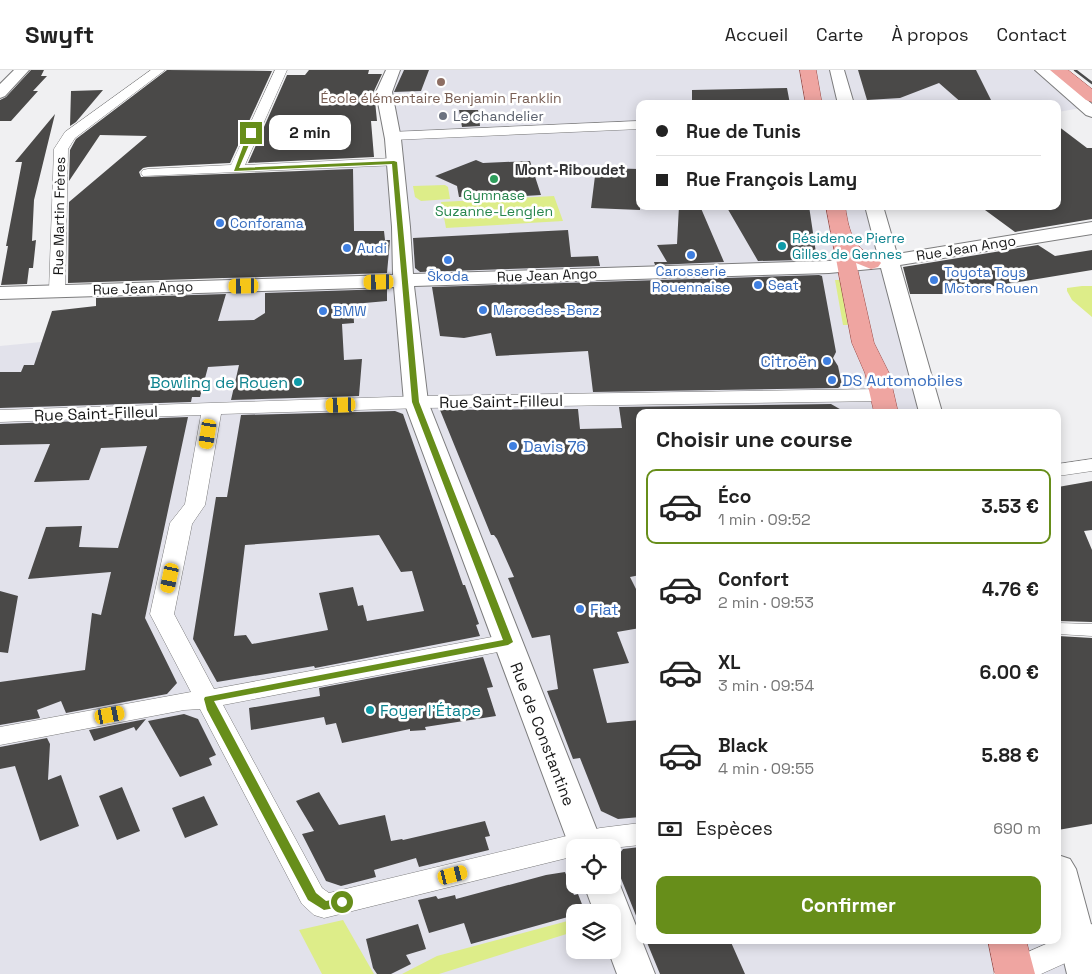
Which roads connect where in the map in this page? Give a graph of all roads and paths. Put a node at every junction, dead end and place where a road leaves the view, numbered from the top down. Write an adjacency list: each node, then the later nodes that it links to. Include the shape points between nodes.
1 (22, 70): 9 (street)
2 (159, 70): 26 (street, Rue Martin Frères, via 70,135 60,149)
3 (281, 70): 17 (street)
4 (393, 70): 15 (street, Rue de Constantine, via 384,92)
5 (808, 70): 11 (main road)
6 (837, 70): 12 (street)
7 (1042, 70): 13 (street)
8 (1058, 70): 10 (main road)
9 (0, 93)
10 (1092, 97)
11 (813, 100)
12 (845, 100)
13 (1092, 112)
14 (636, 124): 15 (street)
15 (392, 136): 16 (street, Rue de Constantine)
16 (394, 162): 17 (street); 25 (street, Rue de Constantine)
17 (236, 169): 18 (street)
18 (148, 173)
19 (836, 210): 22 (main road)
20 (874, 210): 23 (street)
21 (1092, 228): 23 (street, Rue Jean Ango)
22 (841, 237): 23 (main road, via 858,256); 24 (main road)
23 (880, 262): 24 (street, Rue Jean Ango); 31 (street)
24 (846, 266): 25 (street, Rue Jean Ango); 29 (main road, via 863,343 876,372)
25 (404, 280): 26 (street, Rue Jean Ango); 28 (street, Rue de Constantine)
26 (57, 291): 27 (street, Rue Jean Ango)
27 (0, 293)
28 (416, 402): 29 (street, Rue Saint-Filleul); 30 (street, Rue Saint-Filleul); 37 (street, Rue de Constantine)
29 (884, 404)
30 (212, 409): 32 (street, Rue Saint-Filleul); 38 (street, via 195,505 181,523 162,614)
31 (930, 409)
32 (0, 416)
33 (1092, 465): 34 (street)
34 (1061, 470)
35 (1061, 629): 36 (street)
36 (1092, 630)
37 (508, 642): 38 (street); 41 (street, Rue de Constantine)
38 (209, 699): 39 (street); 43 (street, via 312,896 324,906)
39 (0, 736)
40 (636, 835): 42 (street)
41 (584, 839)
42 (615, 839)
43 (566, 850)
44 (1061, 878): 46 (street)
45 (621, 936): 48 (street)
46 (1085, 952): 47 (street)
47 (1011, 965)
48 (636, 974)

